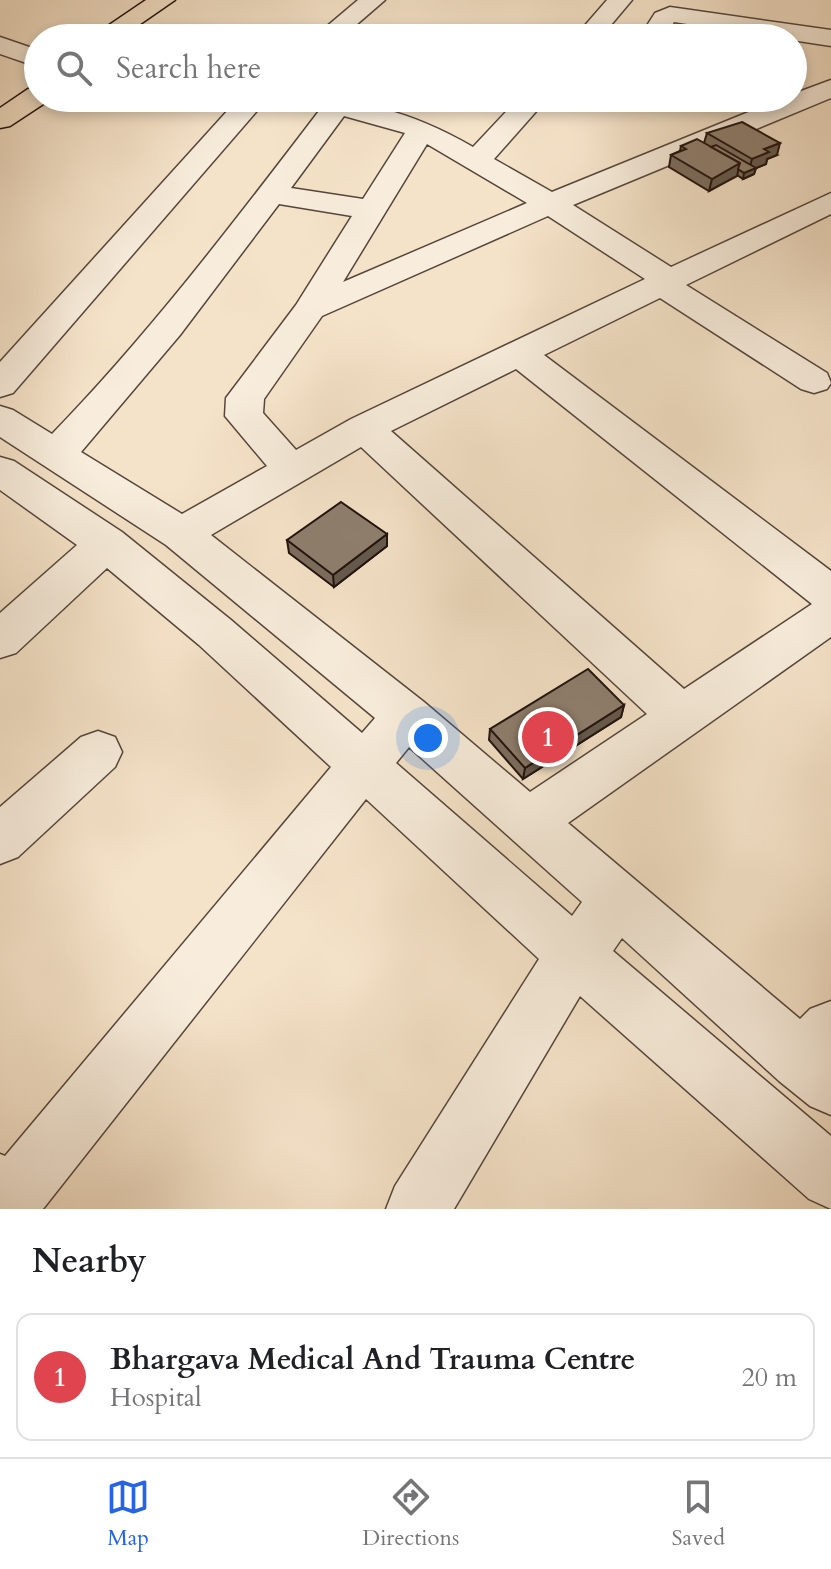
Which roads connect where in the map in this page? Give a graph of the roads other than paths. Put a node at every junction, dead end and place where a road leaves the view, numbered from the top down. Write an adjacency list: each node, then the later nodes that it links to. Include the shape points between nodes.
1 (163, 0): 7 (highway)
2 (182, 0): 8 (highway)
3 (373, 0): 9 (street)
4 (620, 0): 10 (street)
5 (740, 9): 6 (street); 11 (street, via 670,14); 12 (street)
6 (831, 15)
7 (125, 24)
8 (146, 24)
9 (343, 24)
10 (599, 24)
11 (660, 24)
12 (787, 24)
13 (807, 30): 14 (street)
14 (831, 38)
15 (0, 45): 16 (street)
16 (24, 54)
17 (24, 88): 18 (highway)
18 (0, 104)
19 (24, 104): 25 (highway)
20 (242, 112): 36 (street)
21 (332, 112): 28 (street)
22 (359, 112): 26 (street)
23 (521, 112): 27 (street)
24 (764, 112): 30 (street)
25 (0, 120)
26 (422, 129): 27 (street); 31 (street)
27 (476, 161): 30 (street)
28 (270, 194): 31 (street); 38 (street, via 105,404)
29 (831, 202): 32 (street)
30 (550, 204): 32 (street); 33 (street)
31 (372, 210): 33 (street)
32 (665, 282): 34 (street); 35 (street)
33 (310, 309): 39 (street, via 245,398 244,416)
34 (519, 353): 37 (street); 42 (street)
35 (825, 382)
36 (0, 385)
37 (364, 428): 39 (street); 46 (street)
38 (18, 448): 40 (street); 41 (street, via 60,508)
39 (292, 470): 40 (street)
40 (181, 534): 45 (street)
41 (107, 543): 44 (street); 48 (street)
42 (831, 595)
43 (831, 614): 46 (street)
44 (0, 640)
45 (407, 716): 48 (street); 49 (street)
46 (682, 717): 49 (street)
47 (98, 752): 50 (street)
48 (363, 766): 52 (street); 55 (street)
49 (528, 822): 51 (street)
50 (0, 840)
51 (618, 898): 52 (street); 53 (street)
52 (577, 955): 54 (street); 56 (street)
53 (821, 1058)
54 (831, 1177)
55 (7, 1196)
56 (418, 1209)

